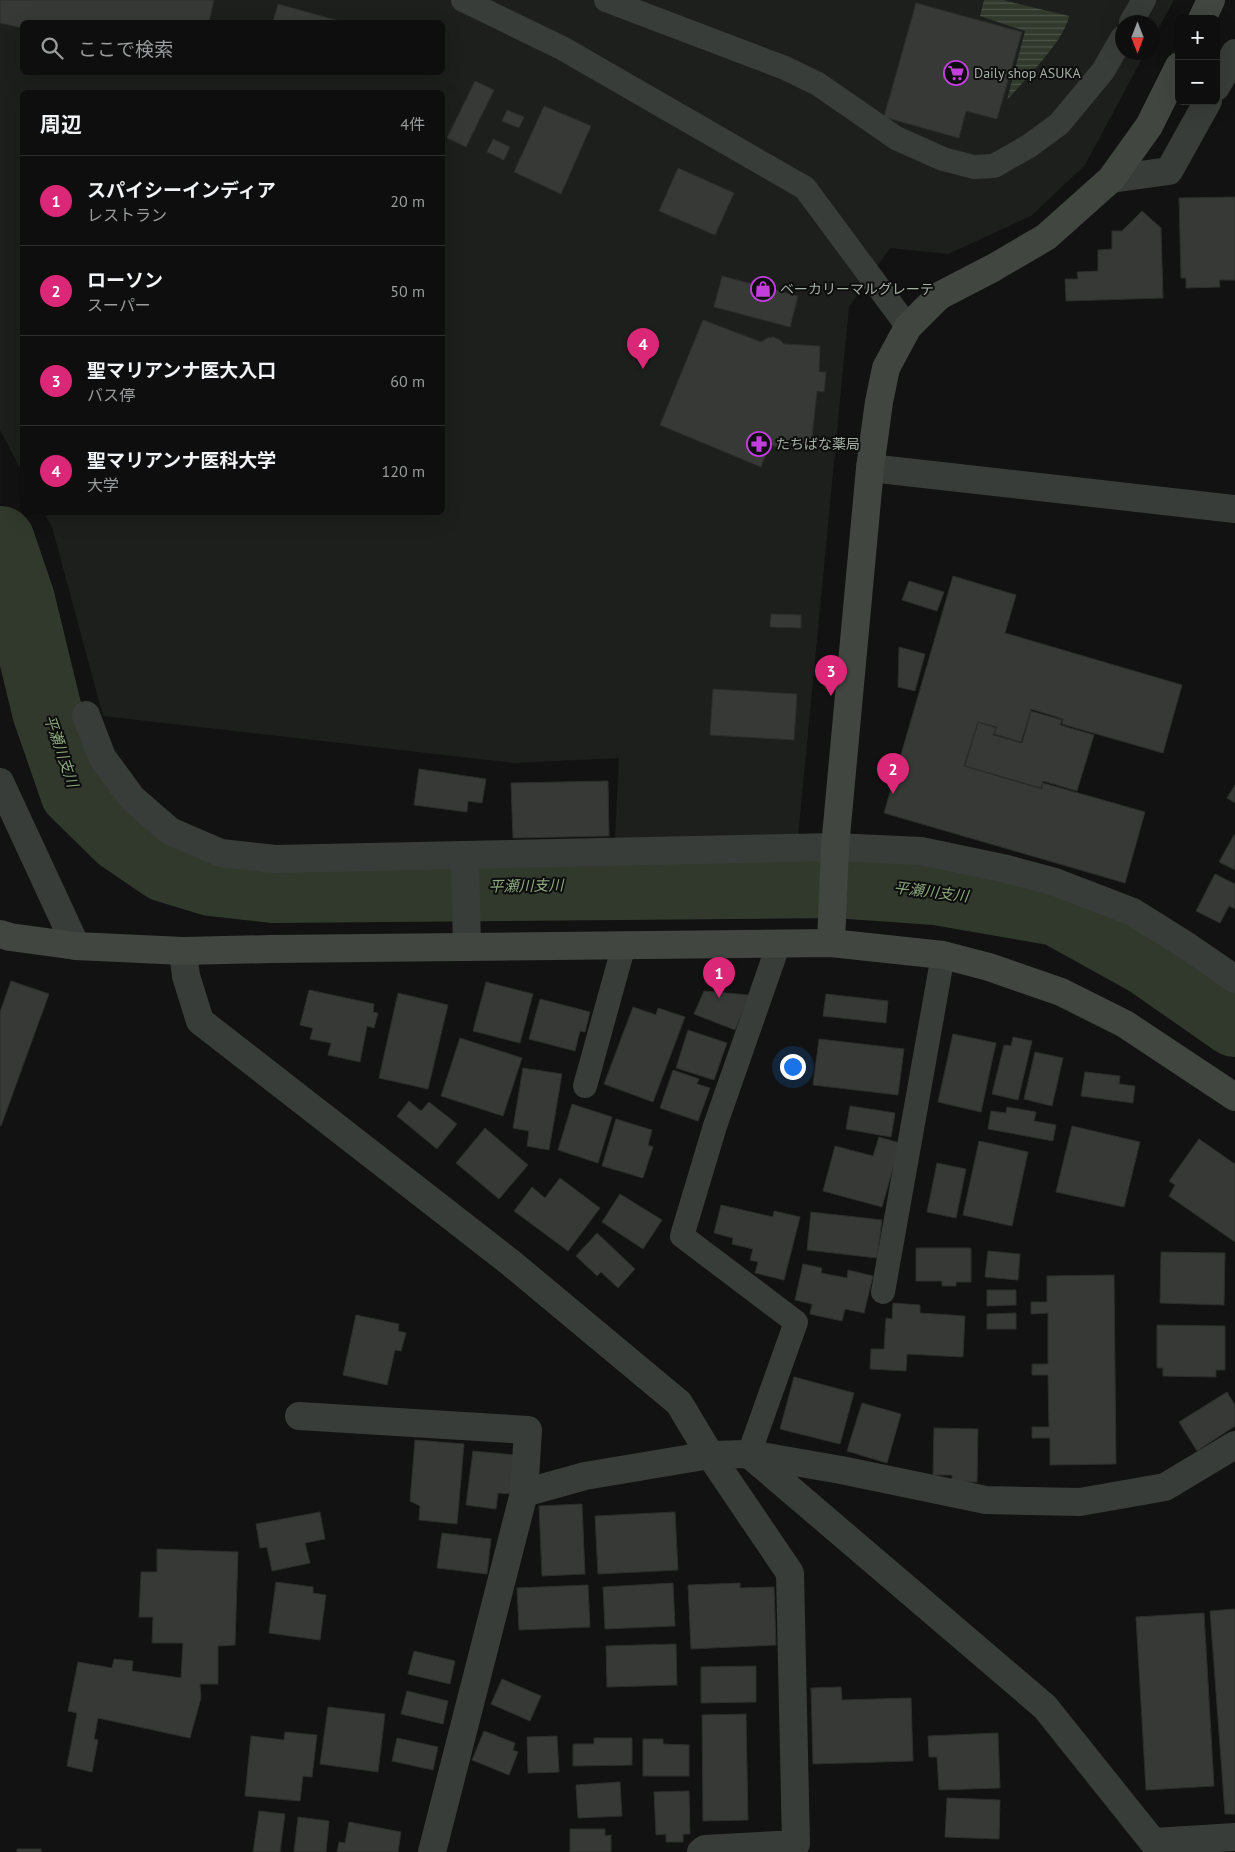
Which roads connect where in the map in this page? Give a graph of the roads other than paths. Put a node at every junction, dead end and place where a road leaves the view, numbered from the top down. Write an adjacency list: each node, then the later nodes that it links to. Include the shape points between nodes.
1 (463, 0): 13 (lane, via 562,48 805,188)
2 (606, 0): 7 (lane, via 785,68 818,84 896,138 943,160 974,167 994,166 1030,146 1059,124 1103,71)
3 (1144, 0): 5 (lane)
4 (1211, 0): 6 (street)
5 (1135, 15)
6 (1204, 15)
7 (1115, 50)
8 (1235, 53): 10 (street)
9 (1175, 74): 12 (street, via 1149,126)
10 (1220, 80)
11 (1206, 105): 12 (street, via 1169,171)
12 (1111, 179): 13 (street, via 1046,237 939,296)
13 (908, 327): 14 (street, via 886,368)
14 (870, 468): 15 (street); 18 (street)
15 (1235, 509)
16 (86, 715): 19 (street, via 102,757 132,798 170,831 221,853 275,859)
17 (0, 782): 24 (street)
18 (835, 858): 19 (street); 21 (street); 28 (street, via 921,851 1055,882 1133,912)
19 (465, 862): 25 (street)
20 (0, 934): 24 (street)
21 (831, 943): 22 (street); 27 (street)
22 (780, 944): 23 (street); 34 (lane, via 715,1126 682,1236 796,1322)
23 (624, 945): 25 (street); 29 (lane)
24 (76, 946): 26 (street)
25 (467, 947): 26 (street)
26 (183, 951): 35 (street, via 186,976 200,1021 511,1263 679,1403)
27 (943, 955): 30 (street, via 1061,992 1125,1024); 31 (lane)
28 (1234, 974)
29 (585, 1086)
30 (1231, 1087)
31 (883, 1292)
32 (299, 1416): 36 (street, via 528,1430)
33 (1235, 1445): 34 (street, via 1165,1487 1080,1502 986,1500)
34 (749, 1454): 35 (street); 38 (street, via 1045,1707)
35 (710, 1455): 36 (street, via 585,1476); 40 (street, via 790,1573 796,1844 705,1849)
36 (524, 1493): 39 (street)
37 (1235, 1836): 38 (street)
38 (1158, 1847)
39 (432, 1852)
40 (702, 1852)

